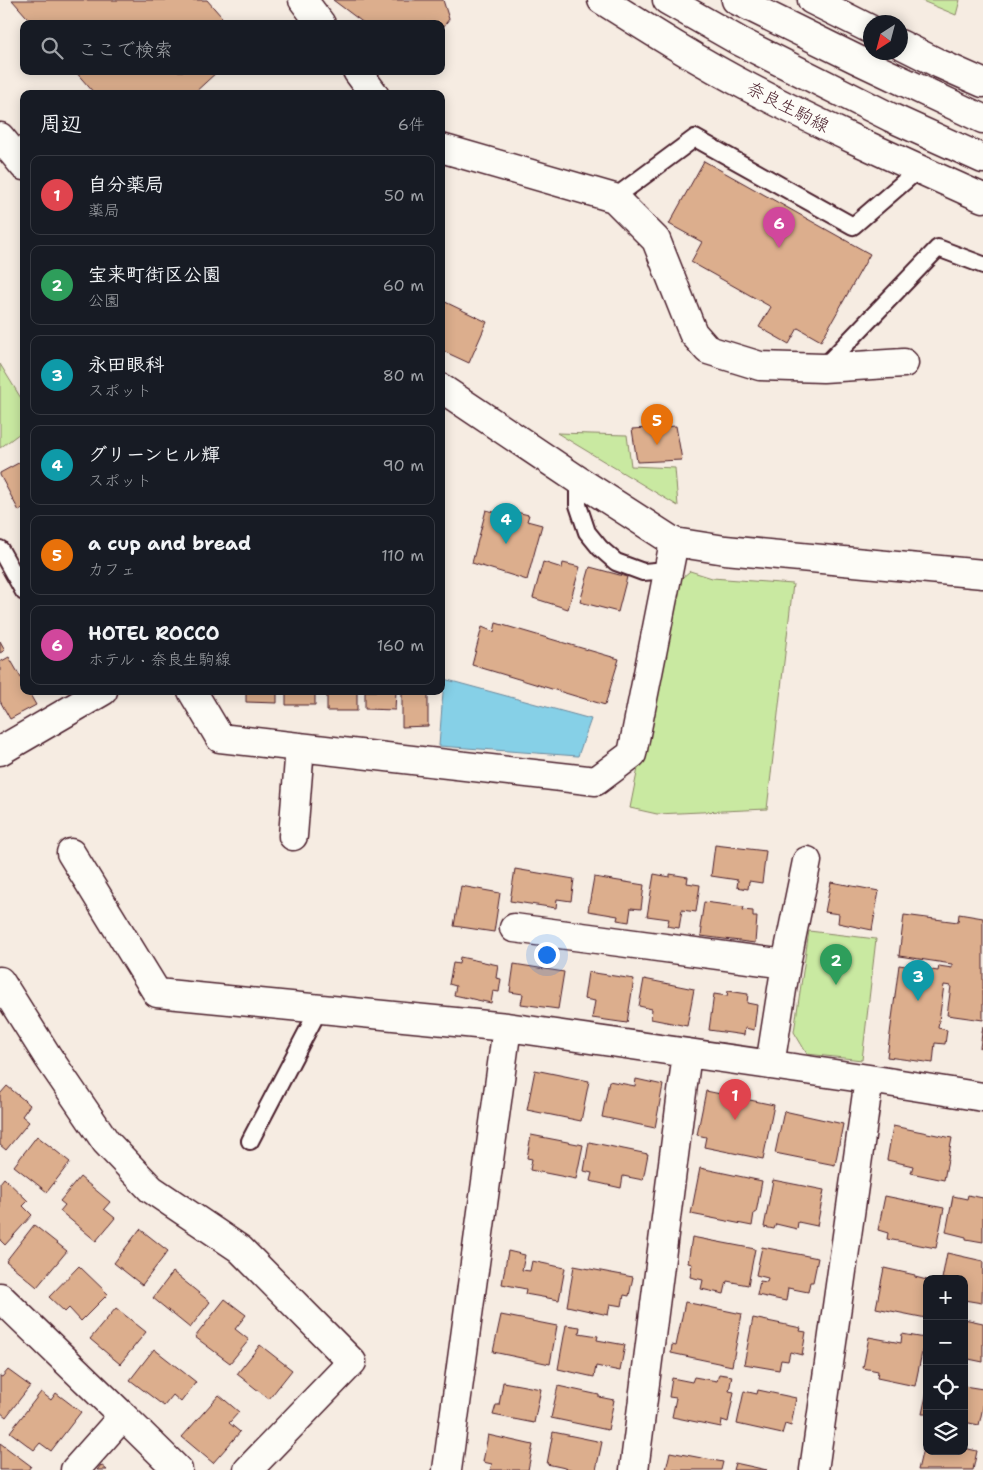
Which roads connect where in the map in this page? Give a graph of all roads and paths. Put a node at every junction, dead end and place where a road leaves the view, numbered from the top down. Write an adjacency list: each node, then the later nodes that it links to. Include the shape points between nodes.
1 (303, 0): 6 (main road)
2 (602, 0): 17 (main road, 奈良生駒線, via 664,40 751,89)
3 (667, 0): 15 (main road, via 890,117)
4 (736, 0): 12 (main road)
5 (812, 0): 7 (main road)
6 (318, 20)
7 (863, 26)
8 (908, 48): 10 (main road)
9 (360, 75): 11 (main road)
10 (983, 83)
11 (371, 90)
12 (983, 119)
13 (0, 137): 16 (main road)
14 (445, 149): 18 (main road)
15 (983, 159)
16 (20, 161)
17 (919, 169): 18 (lane, via 854,226 695,138); 19 (main road, 奈良生駒線)
18 (614, 198): 22 (main road, via 656,240 693,333 708,350 760,366)
19 (983, 198)
20 (983, 265): 22 (lane, via 938,248)
21 (904, 363): 22 (main road)
22 (823, 368)
23 (445, 391): 24 (main road)
24 (578, 480): 25 (main road); 27 (lane, via 578,505 587,532 600,548 616,562 643,572)
25 (674, 542): 27 (main road); 28 (main road, via 725,550)
26 (0, 549): 29 (lane)
27 (668, 570): 32 (main road, via 632,754 596,782)
28 (983, 574)
29 (20, 585)
30 (89, 695): 33 (main road)
31 (194, 695): 32 (main road, via 220,738)
32 (300, 748): 34 (main road)
33 (0, 751)
34 (293, 836)
35 (71, 853): 40 (main road, via 157,993)
36 (807, 861): 38 (main road)
37 (514, 928): 38 (main road)
38 (786, 964): 43 (main road)
39 (0, 981): 51 (main road, via 106,1142 151,1189 240,1249 352,1362)
40 (319, 1009): 41 (main road); 46 (lane)
41 (507, 1027): 42 (main road); 52 (main road)
42 (687, 1053): 43 (main road); 53 (main road)
43 (770, 1065): 44 (main road)
44 (869, 1079): 45 (main road); 54 (main road)
45 (983, 1097)
46 (250, 1142)
47 (0, 1297): 48 (main road)
48 (123, 1416): 49 (main road); 50 (main road)
49 (75, 1470)
50 (178, 1470)
51 (248, 1470)
52 (447, 1470)
53 (634, 1470)
54 (814, 1470)

